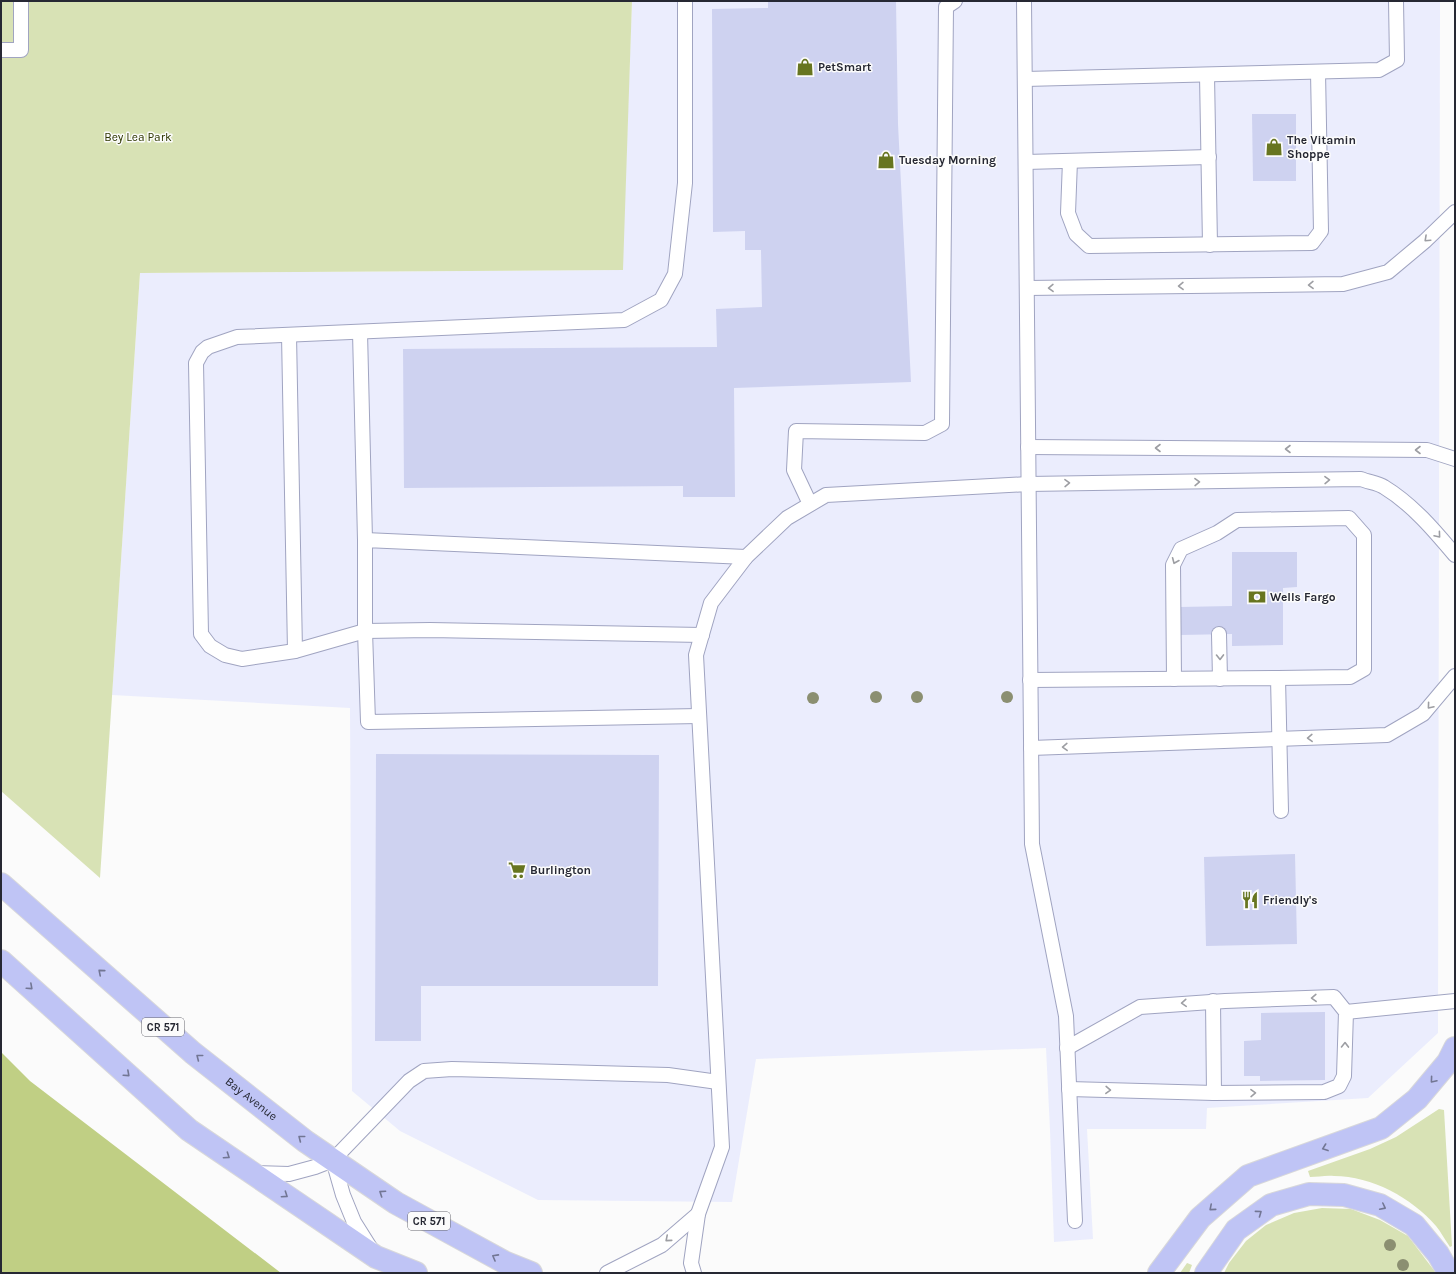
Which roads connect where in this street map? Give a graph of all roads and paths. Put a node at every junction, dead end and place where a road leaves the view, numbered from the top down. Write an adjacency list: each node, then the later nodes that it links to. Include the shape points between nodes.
1 (21, 1): 6 (lane, via 21,50)
2 (685, 1): 16 (lane, via 685,183 675,274 661,300 624,320)
3 (955, 1): 21 (lane, via 946,7 942,424 925,433 796,431 794,470)
4 (1024, 1): 9 (lane)
5 (1396, 1): 7 (lane, via 1397,60 1379,70)
6 (1, 50)
7 (1318, 72): 8 (lane); 14 (lane, via 1321,231 1312,243)
8 (1207, 75): 9 (lane); 10 (lane)
9 (1025, 79): 12 (lane)
10 (1209, 157): 11 (lane); 14 (lane)
11 (1070, 161): 12 (lane); 14 (lane, via 1068,214 1076,234 1089,246)
12 (1026, 162): 15 (lane)
13 (1455, 212): 15 (lane, one-way to 15, via 1388,272 1343,284)
14 (1210, 245)
15 (1027, 288): 18 (lane)
16 (360, 332): 17 (lane); 22 (lane)
17 (289, 335): 28 (lane); 28 (lane, via 237,337 208,347 196,363 201,634 210,646 225,655 242,659)
18 (1028, 447): 19 (lane, one-way to 18, via 1427,450); 20 (lane)
19 (1455, 459)
20 (1028, 484): 21 (lane, via 826,495); 23 (lane, one-way to 23, via 1361,479 1383,486 1400,499 1428,524); 33 (lane)
21 (810, 504): 24 (lane, via 787,518)
22 (365, 540): 24 (lane); 25 (lane)
23 (1455, 555)
24 (746, 557): 27 (lane, via 711,603)
25 (365, 631): 27 (lane); 28 (lane); 34 (lane, via 368,722)
26 (1220, 634): 32 (lane, one-way to 32)
27 (702, 635): 34 (lane, via 696,655)
28 (295, 651)
29 (1455, 676): 35 (lane, one-way to 35, via 1423,714 1387,735)
30 (1278, 678): 31 (lane, one-way to 31, via 1350,677 1364,669 1364,534 1349,518 1237,520 1217,533 1181,549 1173,565); 32 (lane); 35 (lane)
31 (1174, 679): 32 (lane); 33 (lane)
32 (1220, 679)
33 (1030, 680): 36 (lane)
34 (699, 716): 45 (lane)
35 (1280, 739): 36 (lane, one-way to 36); 37 (lane)
36 (1031, 748): 43 (lane, via 1032,844 1066,1016)
37 (1281, 811)
38 (1, 884): 48 (main road, Bay Avenue / CR 571, one-way to 38, via 193,1053)
39 (1, 961): 49 (main road, one-way to 49, via 189,1130)
40 (1214, 1001): 42 (lane, one-way to 40, via 1334,997); 43 (lane, one-way to 43, via 1140,1007); 47 (lane)
41 (1455, 1001): 42 (lane)
42 (1346, 1012): 47 (lane, one-way to 42, via 1324,1092 1338,1086 1344,1076)
43 (1067, 1048): 46 (lane)
44 (1455, 1048): 57 (main road, one-way to 57, via 1448,1062 1417,1099 1380,1128 1248,1176 1200,1218)
45 (718, 1082): 48 (lane, via 668,1076 424,1071 409,1081); 50 (lane, via 722,1147)
46 (1069, 1089): 47 (lane, one-way to 47); 51 (lane)
47 (1214, 1093)
48 (333, 1160): 49 (lane, via 289,1174); 52 (lane, via 354,1222); 54 (main road, Bay Avenue / CR 571, one-way to 48, via 506,1263 396,1203)
49 (252, 1173): 52 (main road, one-way to 52)
50 (698, 1214): 55 (lane, one-way to 55, via 662,1245); 56 (lane, via 691,1263)
51 (1075, 1221)
52 (376, 1257): 53 (main road)
53 (416, 1273)
54 (531, 1273)
55 (607, 1273)
56 (694, 1273)
57 (1159, 1273)
58 (1206, 1273): 59 (main road, one-way to 59, via 1236,1230 1271,1205 1309,1194 1344,1195 1380,1205 1414,1225 1438,1254)
59 (1449, 1273)

